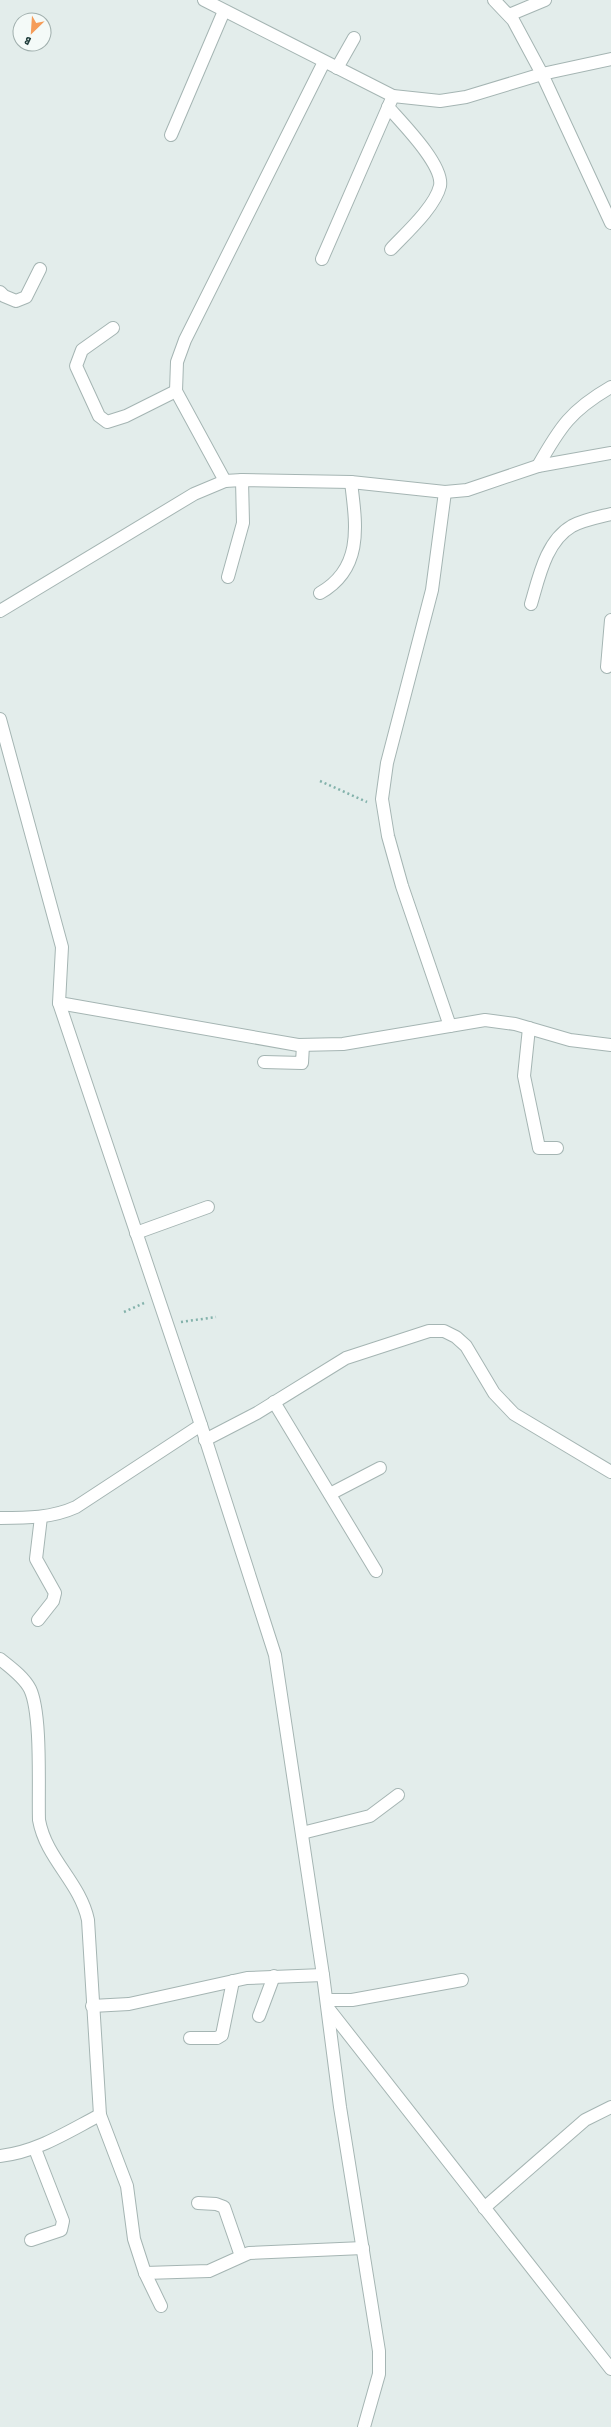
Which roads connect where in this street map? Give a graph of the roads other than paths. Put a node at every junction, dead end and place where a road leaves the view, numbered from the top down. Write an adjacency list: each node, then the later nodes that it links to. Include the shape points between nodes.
1 (204, 0): 4 (street)
2 (494, 0): 5 (street)
3 (545, 0): 5 (street)
4 (224, 12): 8 (street); 12 (street)
5 (509, 15): 10 (street)
6 (354, 38): 9 (street)
7 (611, 59): 10 (street)
8 (324, 62): 9 (street); 20 (street, via 185,340 177,362)
9 (337, 68): 11 (street)
10 (542, 74): 11 (street, via 466,97); 13 (street)
11 (390, 101): 14 (street, via 439,173 440,185 421,216); 15 (street)
12 (171, 135)
13 (611, 223)
14 (391, 249)
15 (322, 259)
16 (40, 269): 17 (street, via 26,297 16,301)
17 (0, 292)
18 (113, 328): 20 (street, via 82,350 76,366 99,416 107,422 126,416)
19 (611, 387): 22 (street, via 582,405 568,418 558,430)
20 (176, 391): 24 (street)
21 (611, 453): 22 (street)
22 (538, 466): 26 (street, via 467,490)
23 (242, 480): 24 (street); 25 (street); 28 (street, via 243,523)
24 (224, 481): 31 (street, via 194,494)
25 (351, 482): 26 (street); 29 (street, via 356,524 354,554 334,585)
26 (444, 492): 36 (street, via 432,590 387,763 382,799 402,886)
27 (611, 514): 30 (street, via 572,526 559,538 542,564)
28 (228, 577)
29 (320, 593)
30 (531, 604)
31 (0, 611)
32 (611, 621): 33 (street)
33 (607, 667)
34 (0, 719): 35 (street, via 62,947)
35 (59, 1003): 38 (street); 43 (street)
36 (450, 1026): 37 (street, via 500,1020); 38 (street, via 343,1044)
37 (529, 1028): 39 (street, via 570,1040); 41 (street, via 524,1076 539,1148)
38 (303, 1045): 40 (street, via 302,1063)
39 (611, 1045)
40 (264, 1062)
41 (557, 1148)
42 (208, 1207): 43 (street)
43 (136, 1233): 45 (street)
44 (274, 1402): 46 (street); 48 (street, via 346,1358 429,1331 444,1331 466,1346 503,1405); 49 (street)
45 (201, 1425): 46 (street); 50 (street, via 76,1507 60,1514)
46 (205, 1440): 56 (street, via 275,1655)
47 (380, 1468): 49 (street)
48 (611, 1472)
49 (330, 1494): 52 (street)
50 (41, 1517): 51 (street); 53 (street, via 36,1559 55,1593 53,1601)
51 (0, 1518)
52 (376, 1571)
53 (38, 1620)
54 (0, 1659): 62 (street, via 30,1688 36,1708 39,1820 42,1836 85,1904)
55 (398, 1795): 56 (street, via 370,1816)
56 (302, 1833): 57 (street)
57 (323, 1975): 58 (street); 61 (street)
58 (274, 1976): 60 (street); 63 (street)
59 (462, 1980): 61 (street)
60 (233, 1981): 62 (street, via 129,2004); 64 (street, via 222,2035 217,2038)
61 (327, 2004): 70 (street); 72 (street)
62 (92, 2006): 66 (street)
63 (259, 2016)
64 (190, 2038)
65 (611, 2107): 70 (street, via 585,2120)
66 (100, 2115): 67 (street); 74 (street, via 127,2186 134,2239)
67 (35, 2149): 68 (street); 71 (street, via 63,2226 61,2230)
68 (0, 2156)
69 (198, 2203): 73 (street, via 224,2207)
70 (484, 2208): 76 (street)
71 (31, 2240)
72 (362, 2248): 73 (street, via 258,2252); 77 (street, via 379,2350 379,2374)
73 (241, 2256): 74 (street, via 209,2271)
74 (145, 2273): 75 (street)
75 (161, 2306)
76 (611, 2369)
77 (364, 2427)

